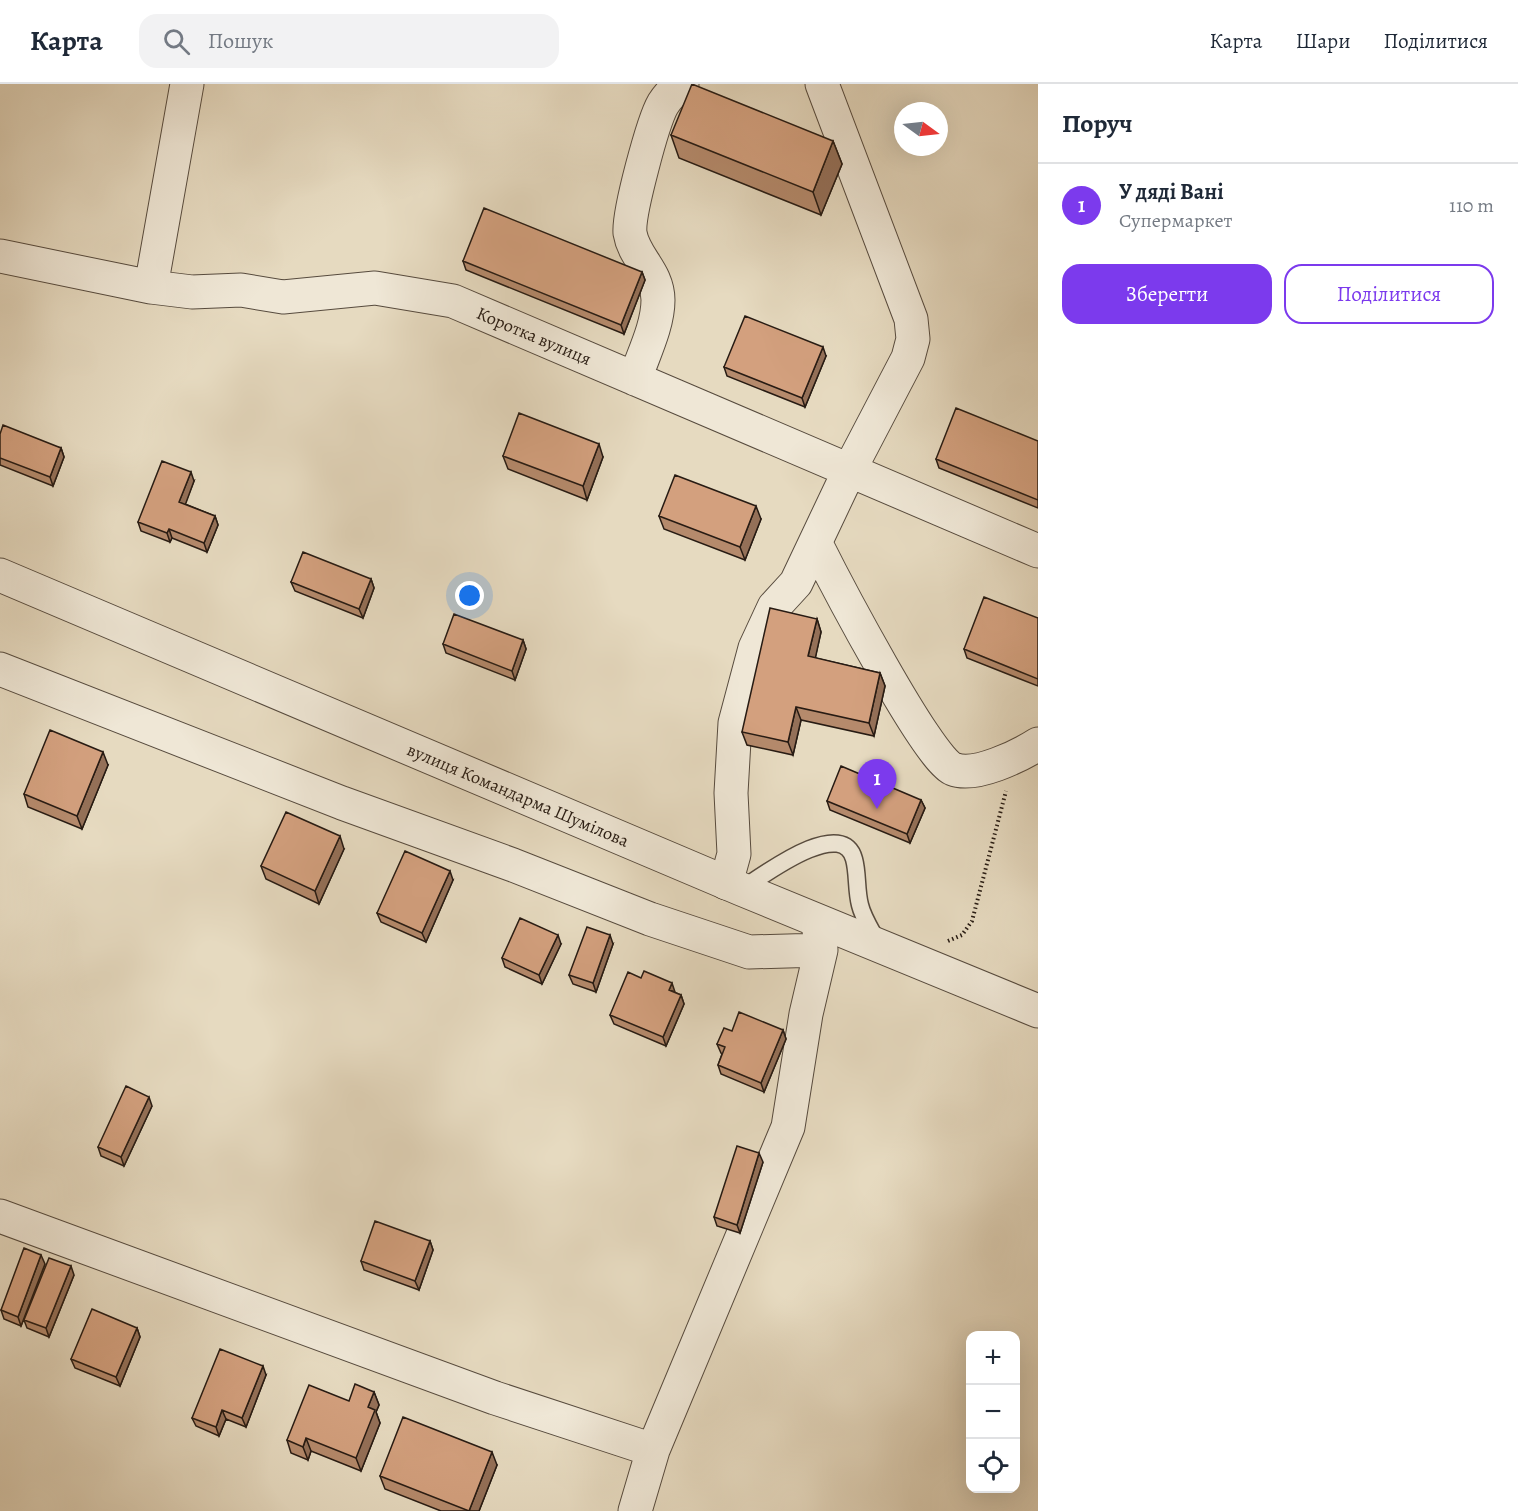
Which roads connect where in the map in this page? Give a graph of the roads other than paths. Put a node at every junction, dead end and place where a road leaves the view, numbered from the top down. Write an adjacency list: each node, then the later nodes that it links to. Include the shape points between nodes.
1 (187, 84): 5 (street)
2 (682, 84): 6 (street, via 659,112 630,221 633,242 654,279 658,300)
3 (822, 84): 7 (street, via 913,329 908,358)
4 (0, 256): 5 (street, Коротка вулиця)
5 (152, 287): 6 (street, Коротка вулиця, via 192,292 241,290 283,297 375,288 453,301)
6 (635, 379): 7 (street, Коротка вулиця)
7 (850, 469): 8 (street); 9 (street, Коротка вулиця)
8 (816, 544): 12 (street, via 938,759 954,770 985,768); 13 (street, via 796,583 774,607 756,648 735,723)
9 (1038, 550)
10 (0, 575): 13 (street, вулиця Командарма Шумілова)
11 (0, 669): 14 (street, via 342,803 661,923 749,952)
12 (1026, 751)
13 (734, 886): 14 (street, вулиця Командарма Шумілова); 15 (lane, via 813,846 835,843 853,856 860,907)
14 (820, 936): 15 (street, вулиця Командарма Шумілова); 18 (street, via 788,1127)
15 (880, 946): 16 (street, вулиця Командарма Шумілова)
16 (1038, 1011)
17 (0, 1216): 18 (street, via 495,1398)
18 (653, 1450): 19 (street)
19 (644, 1509)

